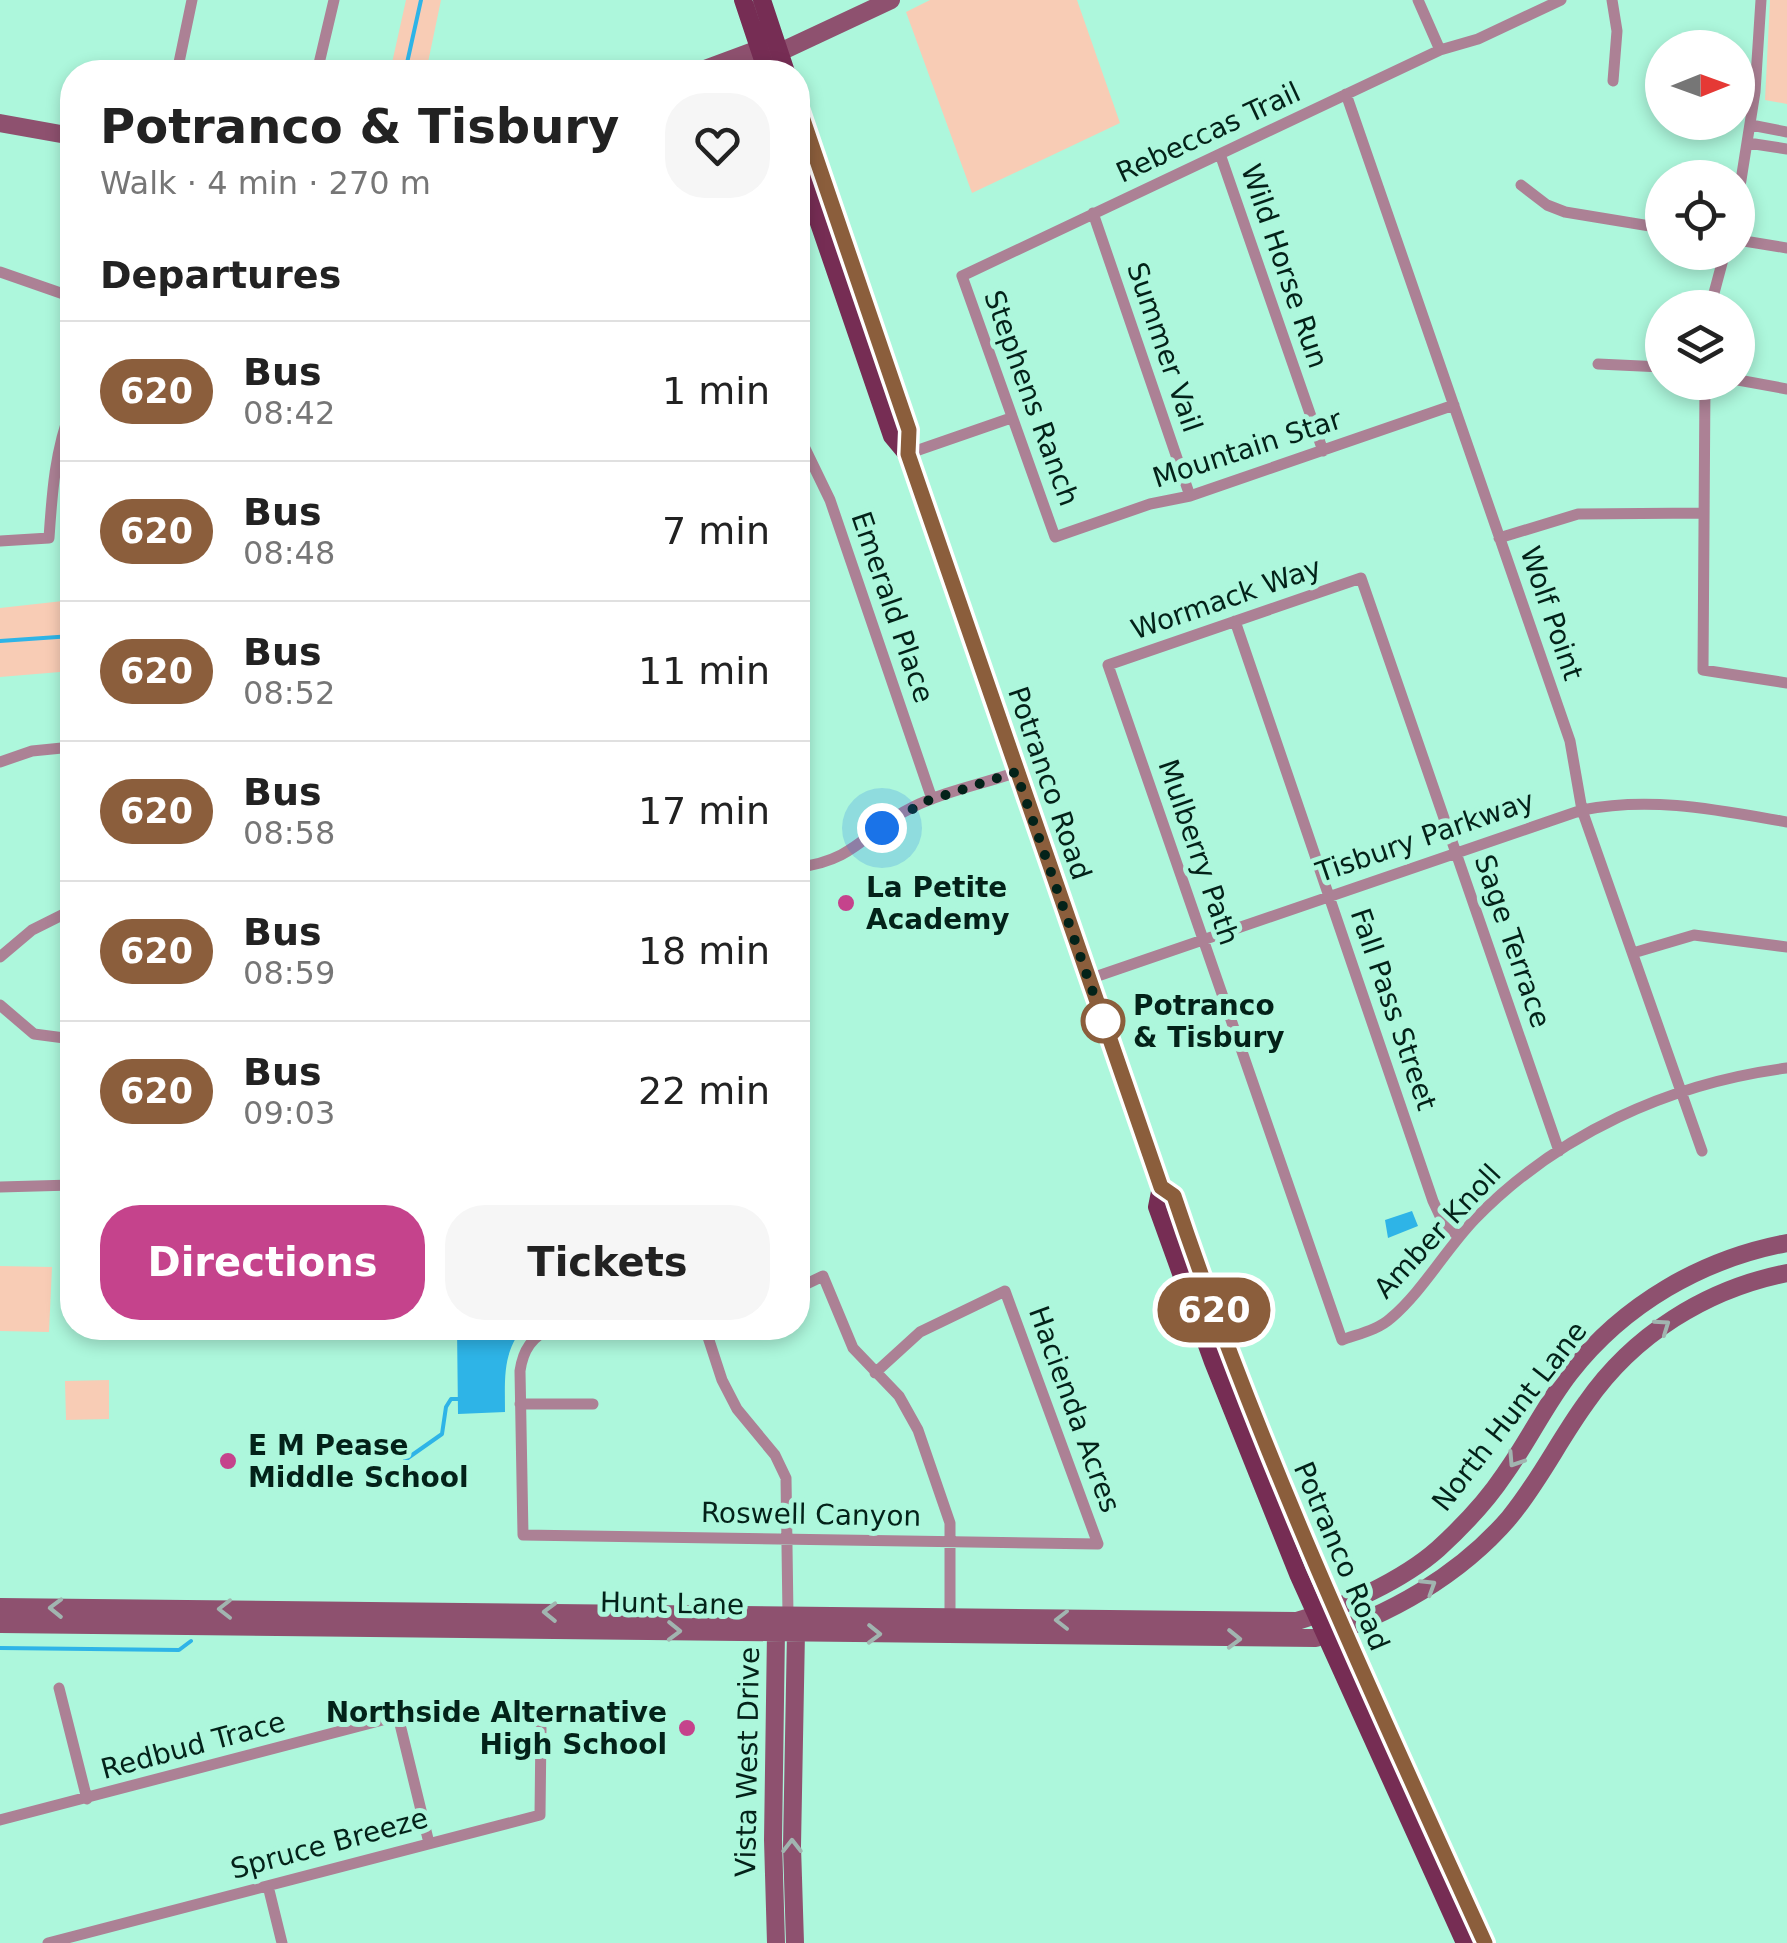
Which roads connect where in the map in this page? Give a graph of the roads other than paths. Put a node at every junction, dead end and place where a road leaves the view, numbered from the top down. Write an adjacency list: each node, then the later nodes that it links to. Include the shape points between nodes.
1 (192, 0): 13 (street)
2 (334, 0): 14 (street)
3 (742, 0): 10 (main road)
4 (762, 0): 12 (main road)
5 (892, 0): 12 (main road)
6 (1418, 0): 11 (street)
7 (1560, 0): 11 (street, Rebeccas Trail)
8 (1612, 0): 20 (street, via 1618,32)
9 (1761, 0): 19 (street)
10 (758, 49): 12 (main road); 15 (main road); 16 (main road)
11 (1440, 50): 21 (street, Rebeccas Trail)
12 (780, 52): 17 (main road); 18 (main road)
13 (180, 60)
14 (320, 60)
15 (729, 60)
16 (762, 60)
17 (775, 60)
18 (782, 60)
19 (1755, 75)
20 (1613, 80)
21 (1346, 94): 30 (street, Rebeccas Trail); 46 (street, Wolf Point)
22 (0, 123): 25 (main road)
23 (1755, 126): 24 (street)
24 (1787, 132)
25 (60, 134)
26 (810, 140): 50 (main road, Potranco Road, via 909,430)
27 (1748, 140): 28 (street)
28 (1748, 143): 29 (street); 31 (street)
29 (1787, 149)
30 (1220, 154): 34 (street, Rebeccas Trail); 49 (street, Wild Horse Run)
31 (1745, 160)
32 (1521, 184): 35 (street, via 1565,212)
33 (810, 197): 50 (main road, Potranco Road, via 892,436)
34 (1093, 213): 39 (street, Rebeccas Trail); 52 (street, Summer Vail)
35 (1645, 225)
36 (1755, 243): 37 (street)
37 (1787, 248)
38 (0, 272): 40 (street)
39 (962, 276): 47 (street, Stephens Ranch)
40 (60, 293)
41 (1598, 364): 42 (street)
42 (1645, 367)
43 (1755, 383): 44 (street)
44 (1787, 389)
45 (1705, 400): 53 (street)
46 (1454, 405): 49 (street, Mountain Star); 55 (street, Wolf Point)
47 (1012, 418): 50 (street); 54 (street, Stephens Ranch)
48 (60, 443): 56 (street, via 49,538)
49 (1323, 450): 52 (street, Mountain Star)
50 (908, 454): 63 (main road, Potranco Road)
51 (810, 455): 64 (street, Emerald Place)
52 (1190, 496): 54 (street, Mountain Star)
53 (1704, 513): 55 (street, via 1578,514); 60 (street, via 1703,670)
54 (1054, 538)
55 (1500, 538): 65 (street, Wolf Point, via 1570,741)
56 (0, 541)
57 (1361, 578): 58 (street, Wormack Way); 67 (street, Sage Terrace)
58 (1235, 621): 59 (street, Wormack Way); 69 (street, Fall Pass Street)
59 (1108, 664): 71 (street, Mulberry Path)
60 (1787, 683)
61 (60, 748): 62 (street)
62 (0, 762)
63 (1016, 772): 64 (street); 75 (main road, Potranco Road)
64 (932, 799): 68 (street, via 849,852)
65 (1582, 810): 66 (street, Tisbury Parkway, via 1671,803); 67 (street, Tisbury Parkway); 73 (street, Wolf Point)
66 (1787, 822)
67 (1456, 852): 69 (street, Tisbury Parkway); 80 (street, Sage Terrace)
68 (810, 865)
69 (1329, 895): 71 (street, Tisbury Parkway); 86 (street, Fall Pass Street, via 1433,1201)
70 (60, 916): 74 (street)
71 (1203, 939): 75 (street, Tisbury Parkway); 93 (street, Mulberry Path)
72 (1787, 948): 73 (street, via 1694,935)
73 (1633, 952): 79 (street, Wolf Point)
74 (0, 957)
75 (1089, 979): 84 (main road, Potranco Road)
76 (0, 1005): 77 (street, via 34,1034)
77 (60, 1037)
78 (1787, 1068): 79 (street, Amber Knoll)
79 (1682, 1091): 80 (street, Amber Knoll); 81 (street, Wolf Point)
80 (1559, 1151): 86 (street, Amber Knoll, via 1506,1189)
81 (1702, 1151)
82 (60, 1185): 83 (street)
83 (0, 1186)
84 (1161, 1187): 85 (main road, Potranco Road, via 1157,1206); 92 (main road, Potranco Road, via 1174,1196)
85 (1167, 1235): 92 (main road, via 1179,1238 1204,1308); 95 (main road, Potranco Road)
86 (1458, 1237): 93 (street, Amber Knoll, via 1391,1318)
87 (1787, 1243): 94 (main road, North Hunt Lane, via 1726,1259 1673,1284)
88 (1787, 1273): 96 (main road, North Hunt Lane, one-way to 88, via 1688,1309)
89 (810, 1282): 97 (street, via 823,1276 845,1334)
90 (533, 1340): 98 (street, via 523,1355)
91 (708, 1340): 102 (street, via 737,1409 783,1470)
92 (1224, 1340): 100 (main road, Potranco Road)
93 (1342, 1340)
94 (1590, 1351): 96 (main road); 106 (main road, North Hunt Lane, one-way to 106, via 1505,1475 1450,1537 1401,1576)
95 (1214, 1362): 100 (main road, via 1224,1363); 101 (main road, Potranco Road)
96 (1611, 1371): 115 (main road, North Hunt Lane, one-way to 96, via 1424,1590 1489,1539)
97 (875, 1373): 103 (street, via 899,1396 918,1430); 104 (street, Hacienda Acres, via 920,1332 1005,1290)
98 (520, 1404): 99 (street); 102 (street, Roswell Canyon, via 523,1535)
99 (593, 1404)
100 (1262, 1437): 101 (main road, Potranco Road)
101 (1262, 1461): 106 (main road, Potranco Road)
102 (788, 1538): 103 (street, Roswell Canyon); 107 (street)
103 (951, 1541): 104 (street, Roswell Canyon); 109 (street)
104 (1098, 1544)
105 (0, 1606): 108 (main road, Hunt Lane, one-way to 105)
106 (1324, 1610): 110 (main road, Hunt Lane, via 1294,1621); 115 (main road, Potranco Road)
107 (788, 1615): 109 (main road, Hunt Lane); 111 (main road, Hunt Lane); 113 (main road, Vista West Drive); 114 (main road, Vista West Drive)
108 (112, 1617): 111 (main road, Hunt Lane); 112 (main road, Hunt Lane)
109 (950, 1619): 110 (main road, Hunt Lane, one-way to 109)
110 (1183, 1621): 116 (main road, via 1179,1630 1114,1630)
111 (621, 1622): 113 (main road, Hunt Lane, one-way to 113)
112 (0, 1624)
113 (776, 1632): 114 (main road, Hunt Lane); 117 (main road, Vista West Drive)
114 (796, 1632): 116 (main road, Hunt Lane, one-way to 116); 118 (main road, Vista West Drive)
115 (1333, 1632): 116 (main road, Hunt Lane, one-way to 115, via 1300,1640); 122 (main road, Potranco Road); 127 (main road, Potranco Road)
116 (1106, 1637)
117 (776, 1680): 118 (main road); 126 (main road, Vista West Drive)
118 (795, 1681): 126 (main road, Vista West Drive, one-way to 118)
119 (58, 1688): 121 (street)
120 (541, 1728): 124 (street, Spruce Breeze, via 540,1815)
121 (86, 1799): 123 (street, Redbud Trace); 124 (street, Redbud Trace, via 398,1716)
122 (1401, 1803): 127 (main road, via 1416,1818 1453,1893); 128 (main road, Potranco Road)
123 (0, 1820)
124 (429, 1843): 125 (street, Spruce Breeze)
125 (268, 1886): 129 (street, Spruce Breeze); 130 (street)
126 (783, 1891): 131 (main road, Vista West Drive); 132 (main road, Vista West Drive)
127 (1462, 1894): 134 (main road, Potranco Road)
128 (1461, 1935): 133 (main road, via 1468,1931)
129 (48, 1943)
130 (282, 1943)
131 (776, 1943)
132 (795, 1943)
133 (1475, 1943)
134 (1485, 1943)

